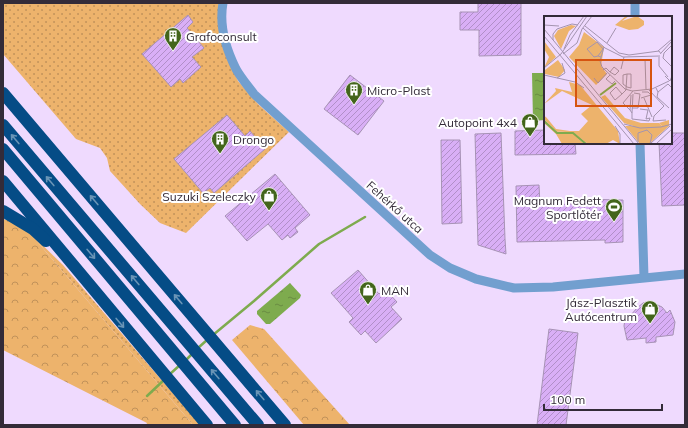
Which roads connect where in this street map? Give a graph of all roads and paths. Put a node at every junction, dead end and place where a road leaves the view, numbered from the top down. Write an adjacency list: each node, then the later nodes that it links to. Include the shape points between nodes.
1 (223, 3): 12 (street, Fehérkő utca, via 221,11 224,38 236,69 254,94 430,255 450,268 476,279 514,288 553,287)
2 (635, 3): 3 (street)
3 (635, 16)
4 (3, 93): 16 (highway, one-way to 4)
5 (3, 125): 15 (highway, one-way to 5)
6 (640, 144): 12 (street)
7 (3, 149): 14 (highway, one-way to 14)
8 (3, 181): 10 (highway)
9 (3, 211): 10 (highway, via 33,229)
10 (68, 260): 13 (highway, one-way to 13)
11 (685, 274): 12 (street, Fehérkő utca)
12 (644, 277)
13 (207, 425)
14 (235, 425)
15 (258, 425)
16 (285, 425)

